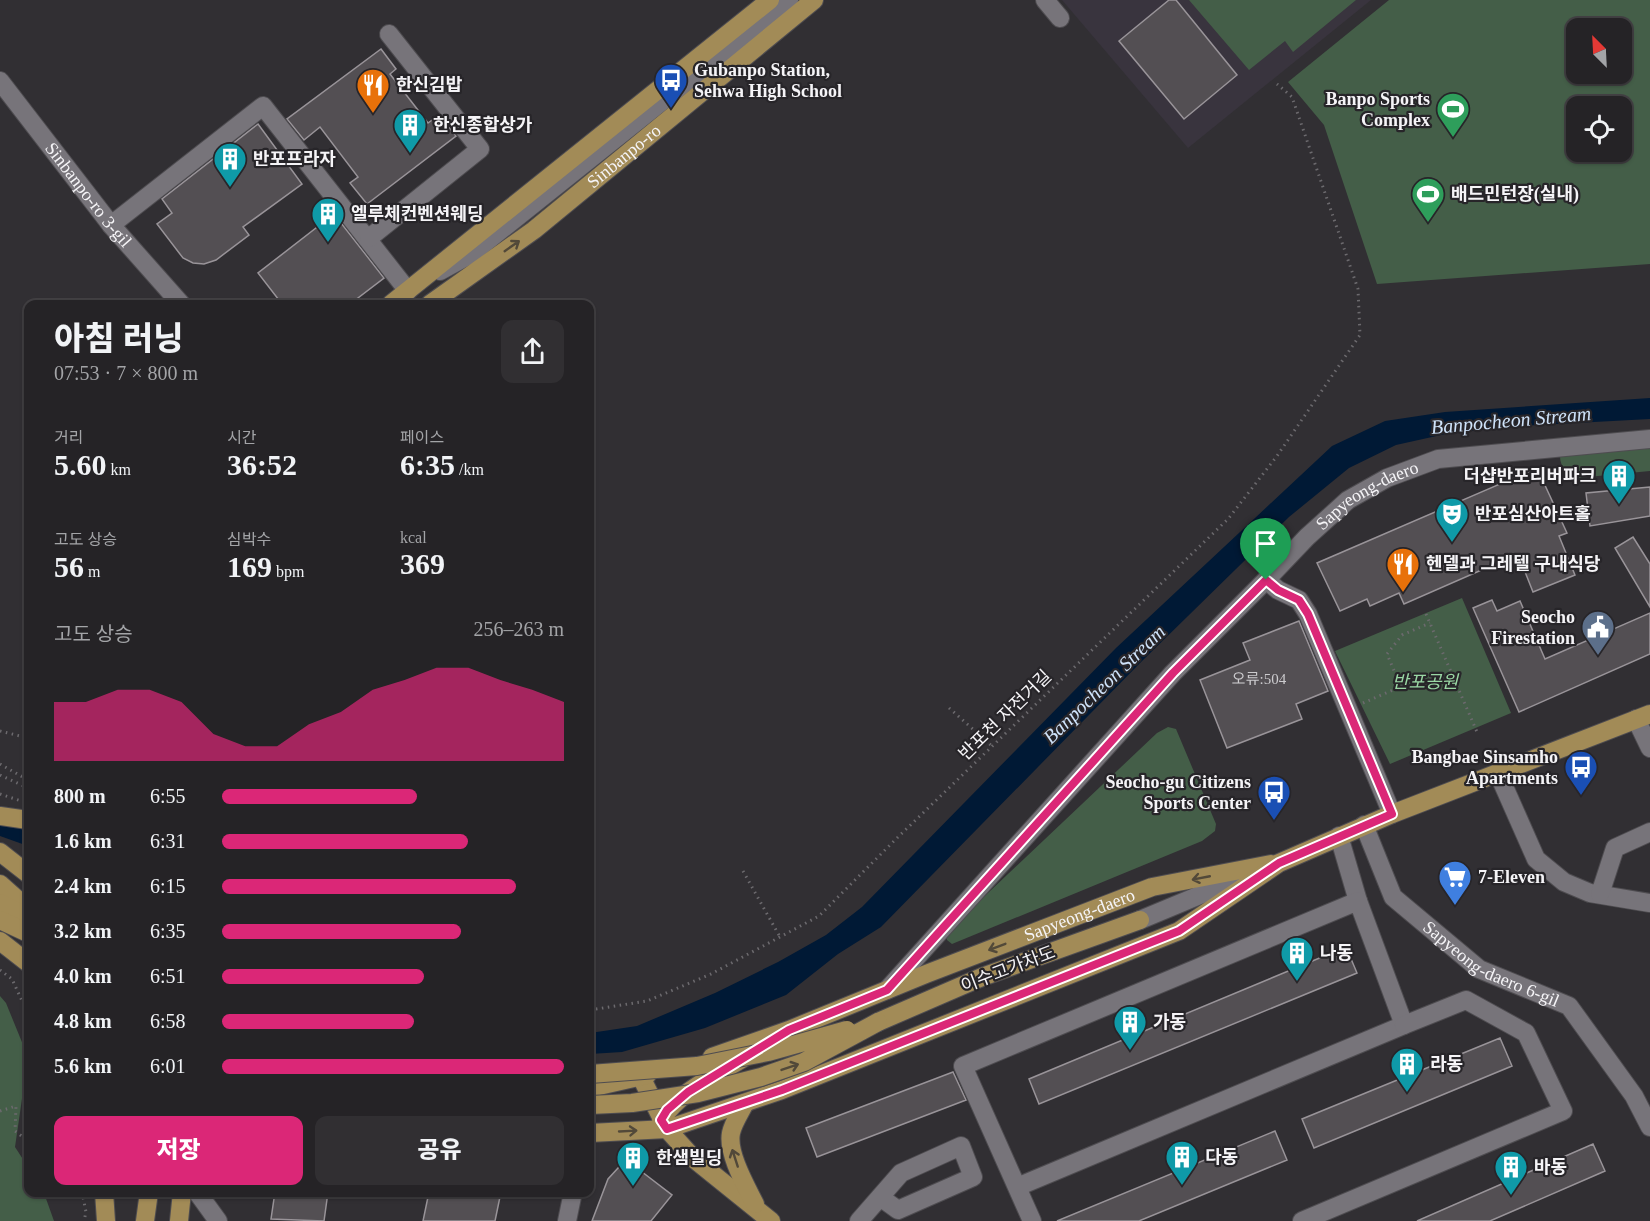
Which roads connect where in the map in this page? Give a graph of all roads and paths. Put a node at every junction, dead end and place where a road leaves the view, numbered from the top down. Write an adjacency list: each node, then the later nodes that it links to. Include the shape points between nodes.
1 (770, 0): 7 (main road, Sinbanpo-ro)
2 (790, 0): 7 (street); 15 (street, via 471,254)
3 (797, 0): 10 (street)
4 (814, 0): 9 (main road, Sinbanpo-ro)
5 (1045, 0): 6 (street)
6 (1060, 18)
7 (732, 30): 15 (main road, Sinbanpo-ro)
8 (389, 34): 14 (street, via 480,149)
9 (764, 40): 10 (street); 18 (main road, Sinbanpo-ro, one-way to 9, via 534,230)
10 (723, 60): 18 (street, via 482,251)
11 (0, 81): 13 (street, Sinbanpo-ro 3-gil)
12 (1277, 84): 31 (path, 반포천 자전거길, via 1292,96 1358,290 1359,335 1277,456 1228,519)
13 (111, 225): 14 (street, via 263,106); 16 (street, Sinbanpo-ro 3-gil)
14 (369, 238): 15 (street)
15 (412, 288): 17 (main road, Sinbanpo-ro)
16 (177, 300)
17 (396, 300)
18 (435, 300)
19 (1650, 439): 20 (street, Sapyeong-daero, via 1438,459 1387,478 1348,501)
20 (1266, 580): 26 (street, via 1299,600 1308,614); 67 (street, Sapyeong-daero, via 1173,673)
21 (1426, 614): 22 (path)
22 (1430, 623): 23 (path); 24 (path, via 1402,635 1387,654)
23 (1457, 685): 24 (path, via 1423,677); 29 (path)
24 (1401, 687): 26 (path)
25 (949, 708): 31 (path)
26 (1348, 711): 40 (street)
27 (1643, 717): 32 (street); 34 (main road, Sapyeong-daero)
28 (0, 730): 30 (path)
29 (1477, 732)
30 (24, 737)
31 (992, 746): 63 (path, 반포천 자전거길, via 819,916)
32 (1650, 748)
33 (0, 764): 36 (path)
34 (1498, 773): 40 (main road, Sapyeong-daero); 54 (street, via 1536,859 1564,882)
35 (0, 775): 37 (path)
36 (24, 778)
37 (24, 786)
38 (0, 794): 39 (path)
39 (24, 802)
40 (1392, 814): 43 (main road, Sapyeong-daero)
41 (0, 816): 42 (main road)
42 (24, 819)
43 (1364, 825): 45 (main road, Sapyeong-daero); 78 (street, Sapyeong-daero 6-gil, via 1393,897 1479,969 1569,1006)
44 (1650, 832): 54 (street, via 1615,849)
45 (1339, 836): 48 (main road, Sapyeong-daero); 55 (street)
46 (0, 850): 47 (main road); 49 (main road)
47 (24, 857)
48 (1279, 863): 61 (street, Sapyeong-daero); 67 (main road, Sapyeong-daero, one-way to 67, via 1152,887); 77 (main road, Sapyeong-daero, via 1179,931)
49 (24, 871)
50 (743, 871): 63 (path)
51 (0, 876): 53 (main road)
52 (0, 884): 58 (main road)
53 (24, 885)
54 (1600, 894): 57 (street)
55 (1358, 901): 71 (street); 86 (street, via 963,1066)
56 (0, 903): 59 (main road)
57 (1650, 903)
58 (24, 905)
59 (24, 915)
60 (0, 920): 62 (main road)
61 (1140, 920): 70 (main road, 이수고가차도, via 982,977)
62 (24, 931)
63 (780, 937): 69 (path, 반포천 자전거길, via 711,974 647,1001)
64 (0, 941): 65 (main road)
65 (24, 960)
66 (0, 970): 68 (path, via 12,979)
67 (887, 990): 72 (main road, Sapyeong-daero)
68 (24, 1005)
69 (594, 1009)
70 (878, 1022): 74 (main road, 이수고가차도, bridge, via 768,1052 697,1066); 80 (main road, 이수고가차도, one-way to 70, bridge, via 698,1093 761,1077 804,1062)
71 (1404, 1025): 86 (street); 103 (street, via 1466,1000 1526,1033 1563,1111)
72 (789, 1030): 73 (main road); 75 (main road, Sapyeong-daero)
73 (759, 1048): 77 (main road, via 747,1059 742,1071 745,1079 751,1089); 82 (main road, via 688,1092 667,1110)
74 (594, 1074)
75 (641, 1077): 76 (main road, Sapyeong-daero); 82 (main road)
76 (594, 1087)
77 (782, 1090): 79 (main road, Sapyeong-daero)
78 (1642, 1094): 83 (street, Sapyeong-daero 6-gil)
79 (745, 1103): 82 (main road, Sapyeong-daero); 94 (main road, one-way to 79, via 745,1185 731,1143)
80 (594, 1105)
81 (0, 1111): 85 (path, via 16,1106 15,1131)
82 (664, 1124): 84 (main road, Sapyeong-daero, one-way to 82); 94 (main road, via 694,1159)
83 (1650, 1127)
84 (594, 1133)
85 (24, 1138)
86 (1017, 1187): 102 (street)
87 (83, 1197): 95 (path)
88 (104, 1197): 96 (main road)
89 (147, 1197): 97 (main road)
90 (181, 1197): 98 (main road)
91 (201, 1197): 99 (street)
92 (572, 1197): 100 (street)
93 (880, 1197): 93 (street, via 901,1173 961,1146 973,1177 898,1210); 101 (street)
94 (765, 1216)
95 (84, 1221)
96 (106, 1221)
97 (145, 1221)
98 (179, 1221)
99 (218, 1221)
100 (567, 1221)
101 (859, 1221)
102 (1032, 1221)
103 (1302, 1221)

